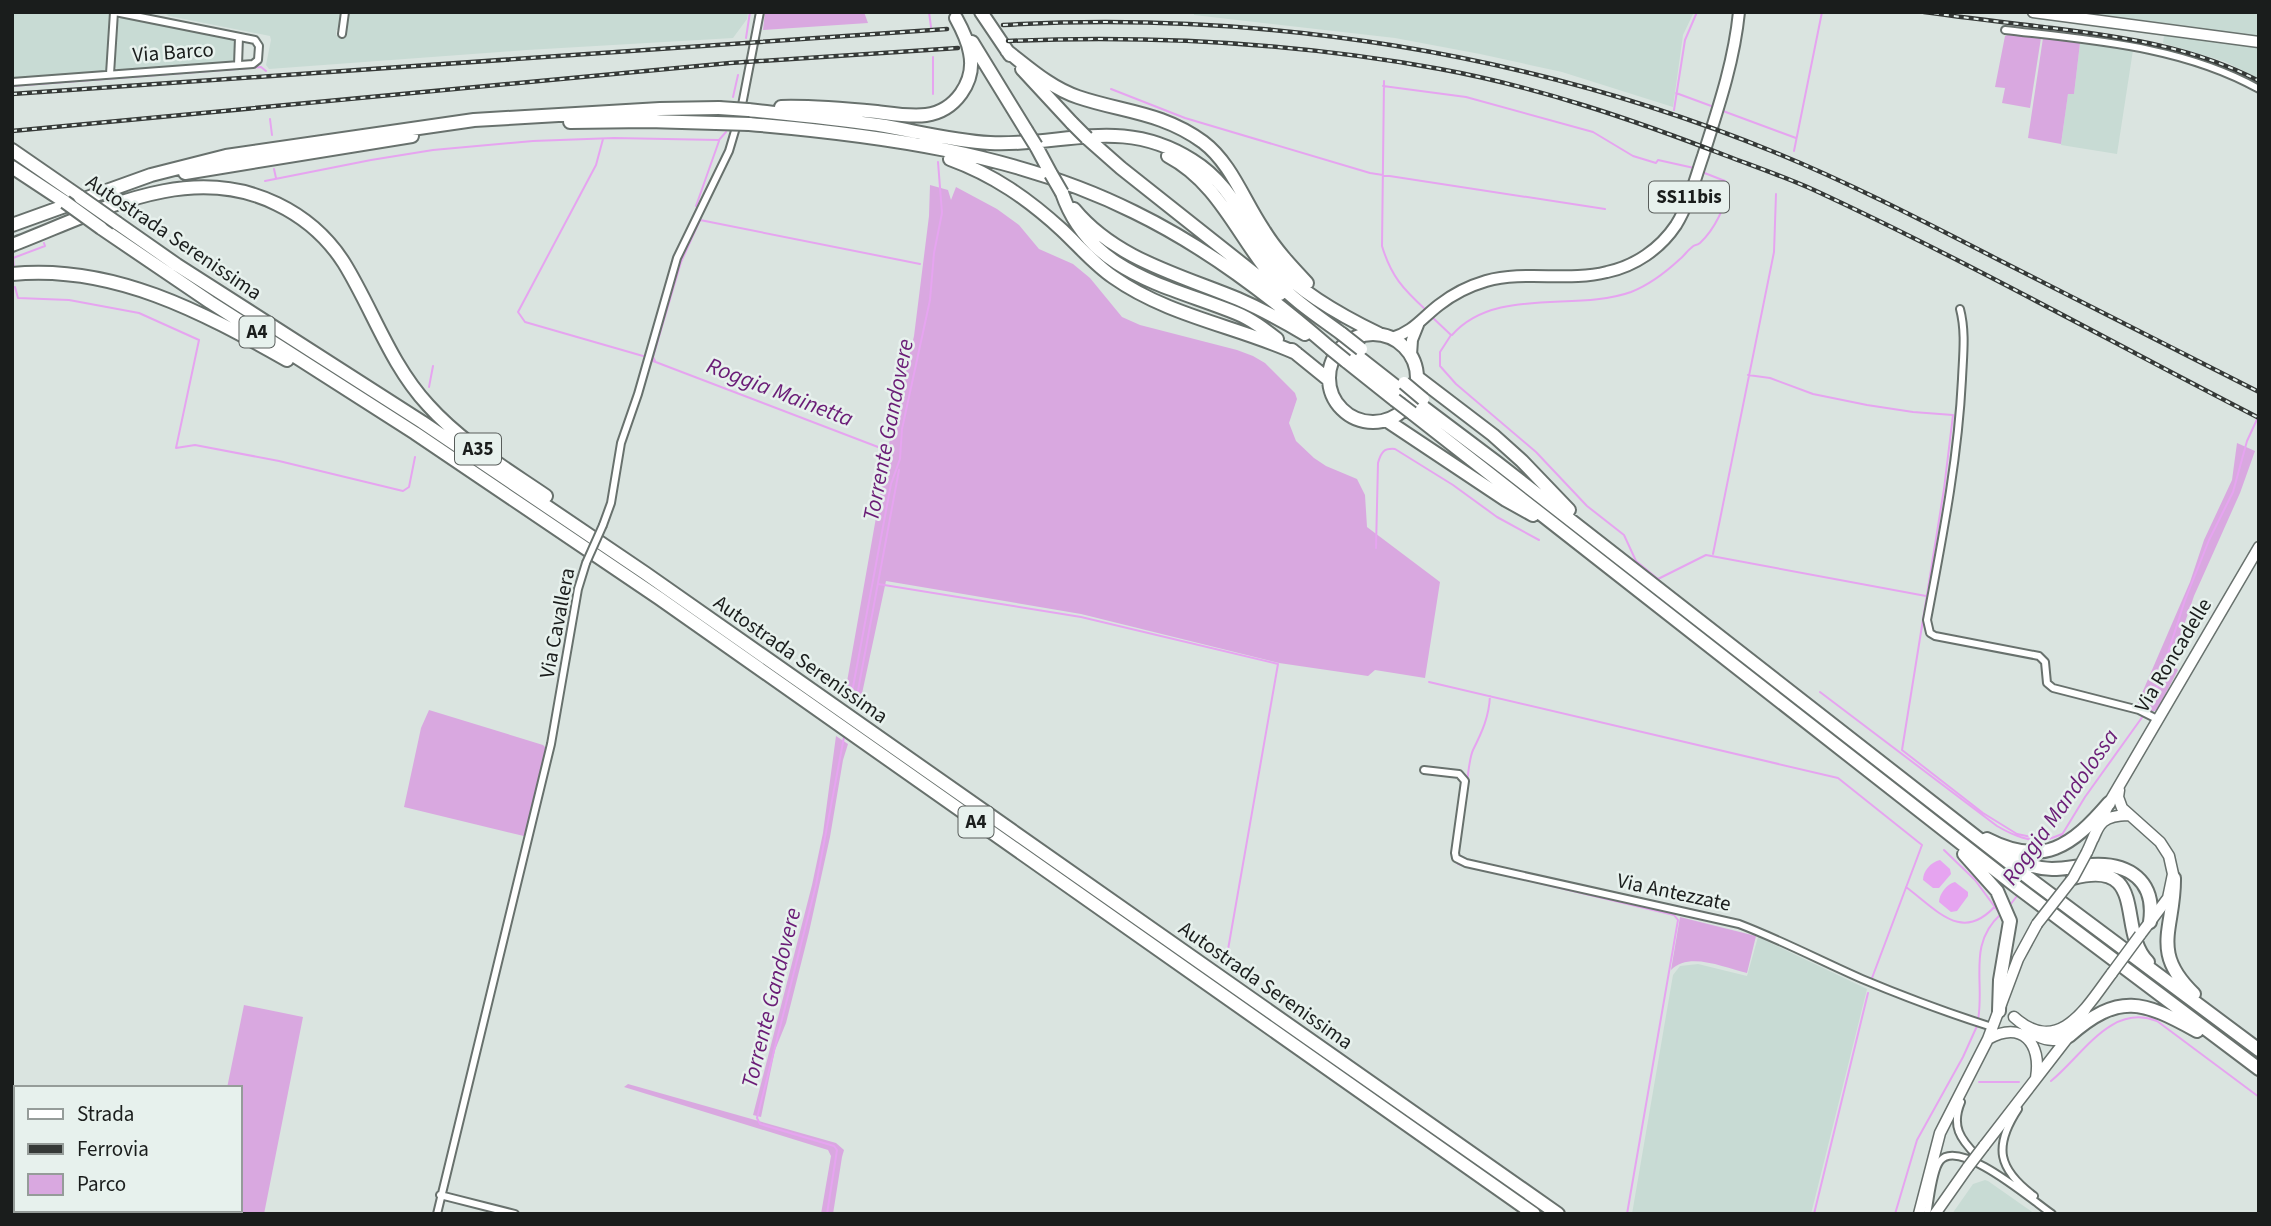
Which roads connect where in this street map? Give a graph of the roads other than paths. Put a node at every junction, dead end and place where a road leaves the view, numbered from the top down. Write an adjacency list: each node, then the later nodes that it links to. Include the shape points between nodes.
1 (115, 12): 10 (street, Via Barco); 14 (street, Via Barco)
2 (345, 12): 9 (street)
3 (760, 12): 71 (street, Via Cavallera, bridge, via 733,139 677,258 621,443 611,503 578,589 551,744)
4 (981, 12): 12 (highway)
5 (1739, 12): 29 (main road, SS11bis, via 1725,86 1695,180 1682,214 1661,243 1633,263 1606,273 1518,276 1476,285 1438,305)
6 (2033, 12): 11 (street)
7 (954, 15): 17 (highway, via 970,52 970,73 963,93 937,113 802,107); 22 (highway, bridge)
8 (2005, 30): 16 (street, via 2138,47 2188,59)
9 (342, 34)
10 (239, 37): 13 (street, Via Barco); 13 (street, Via Barco, via 255,40 259,46 256,63)
11 (2259, 42)
12 (1007, 51): 18 (highway, bridge, via 1072,123); 27 (highway, via 1052,85 1077,97 1162,120 1205,144 1237,184 1277,250)
13 (239, 65): 14 (street, Via Barco)
14 (110, 74): 15 (street, Via Barco)
15 (12, 82)
16 (2259, 89)
17 (748, 110): 18 (highway, via 989,143); 23 (highway, bridge, via 673,109 474,120 226,156 150,175)
18 (1093, 137): 27 (highway, via 1149,142 1199,164 1227,189 1278,267); 32 (highway, via 1121,168); 32 (highway, via 1148,146 1200,179 1274,278)
19 (882, 140): 24 (highway, bridge, via 716,122 554,123 462,130 170,176); 32 (highway, via 1045,176 1135,212); 33 (highway, via 993,177 1037,208 1114,278 1157,302)
20 (12, 150): 42 (highway, Autostrada Serenissima / A4, bridge, via 177,265 422,422)
21 (12, 167): 39 (highway, Autostrada Serenissima / A4, bridge, via 210,302)
22 (1062, 193): 32 (highway, via 1093,229 1133,257); 33 (highway, via 1073,220 1110,259 1144,280 1252,321)
23 (12, 225)
24 (12, 231)
25 (12, 245): 42 (highway, A35, via 135,198 181,187 233,189 285,208 336,252 399,366 440,418 467,442 597,530)
26 (12, 274): 39 (highway, via 91,276 180,304 222,323)
27 (1326, 304): 30 (highway)
28 (1960, 309): 44 (street, via 1965,327 1961,402 1950,496 1927,620 1930,633 2039,656 2053,688 2139,709)
29 (1418, 325): 31 (main road, SS11bis); 34 (main road)
30 (1379, 334): 31 (highway); 36 (highway, via 1347,342 1334,359)
31 (1392, 338): 34 (highway)
32 (1336, 341): 37 (highway)
33 (1296, 353): 36 (highway)
34 (1411, 355): 35 (highway)
35 (1417, 377): 38 (highway, via 1411,400); 43 (highway, via 1522,461)
36 (1329, 380): 38 (highway, via 1336,402 1353,417)
37 (1418, 405): 40 (highway); 43 (highway)
38 (1386, 420): 40 (highway, via 1506,500)
39 (415, 433): 74 (highway, Autostrada Serenissima / A4, via 670,606)
40 (1566, 533): 50 (highway)
41 (2259, 547): 44 (street, Via Roncadelle)
42 (645, 573): 75 (highway, Autostrada Serenissima / A4)
43 (1639, 574): 49 (highway)
44 (2154, 717): 46 (street, Via Roncadelle)
45 (1424, 770): 61 (street, Via Antezzate, via 1459,775 1465,781 1455,853 1466,863 1740,924 1929,1007)
46 (2121, 783): 47 (street, Via Roncadelle); 48 (street, via 2119,804)
47 (2109, 803): 49 (highway, via 2076,838 2052,849 2010,849); 51 (street, Via Roncadelle)
48 (2128, 815): 51 (street, via 2106,817); 54 (street, via 2166,850)
49 (1962, 826): 52 (highway)
50 (1946, 832): 59 (highway, via 2006,908 2010,928); 66 (highway)
51 (2093, 839): 53 (street, Via Roncadelle, bridge)
52 (2035, 874): 55 (highway, via 2092,864 2124,868 2147,889); 57 (highway)
53 (2073, 878): 56 (street, Via Roncadelle, bridge, via 2037,923); 57 (highway, via 2103,876 2123,888 2136,946)
54 (2174, 878): 55 (street, via 2168,898); 64 (highway, via 2166,936 2174,970 2184,985)
55 (2150, 922): 58 (street, bridge)
56 (2011, 978): 59 (street, Via Roncadelle); 60 (street, via 2008,996)
57 (2168, 983): 64 (highway)
58 (2086, 1008): 60 (street, via 2070,1025 2056,1031 2030,1028); 62 (street)
59 (1999, 1011): 61 (street, Via Roncadelle)
60 (2014, 1017): 62 (street, via 2042,1038)
61 (1988, 1026): 63 (street, Via Roncadelle)
62 (2068, 1036): 66 (highway, via 2099,1012 2137,1006 2160,1011); 69 (street)
63 (1987, 1039): 67 (street, Via Roncadelle); 69 (street, via 2011,1032 2028,1039 2037,1053)
64 (2244, 1039): 65 (highway)
65 (2259, 1050)
66 (2235, 1051): 68 (highway)
67 (1974, 1064): 70 (street, via 1957,1110 1956,1127 1968,1147); 76 (street, Via Roncadelle, via 1940,1133)
68 (2259, 1069)
69 (2035, 1081): 78 (street, bridge); 80 (street, via 2004,1132 2003,1157 2015,1181)
70 (2002, 1178): 77 (street, via 1963,1155 1945,1156 1938,1164); 79 (street)
71 (440, 1195): 72 (street, Via Cavallera); 73 (street)
72 (437, 1214)
73 (515, 1214)
74 (1534, 1214)
75 (1559, 1214)
76 (1919, 1214)
77 (1927, 1214)
78 (1935, 1214)
79 (2052, 1214)
80 (2059, 1214)

